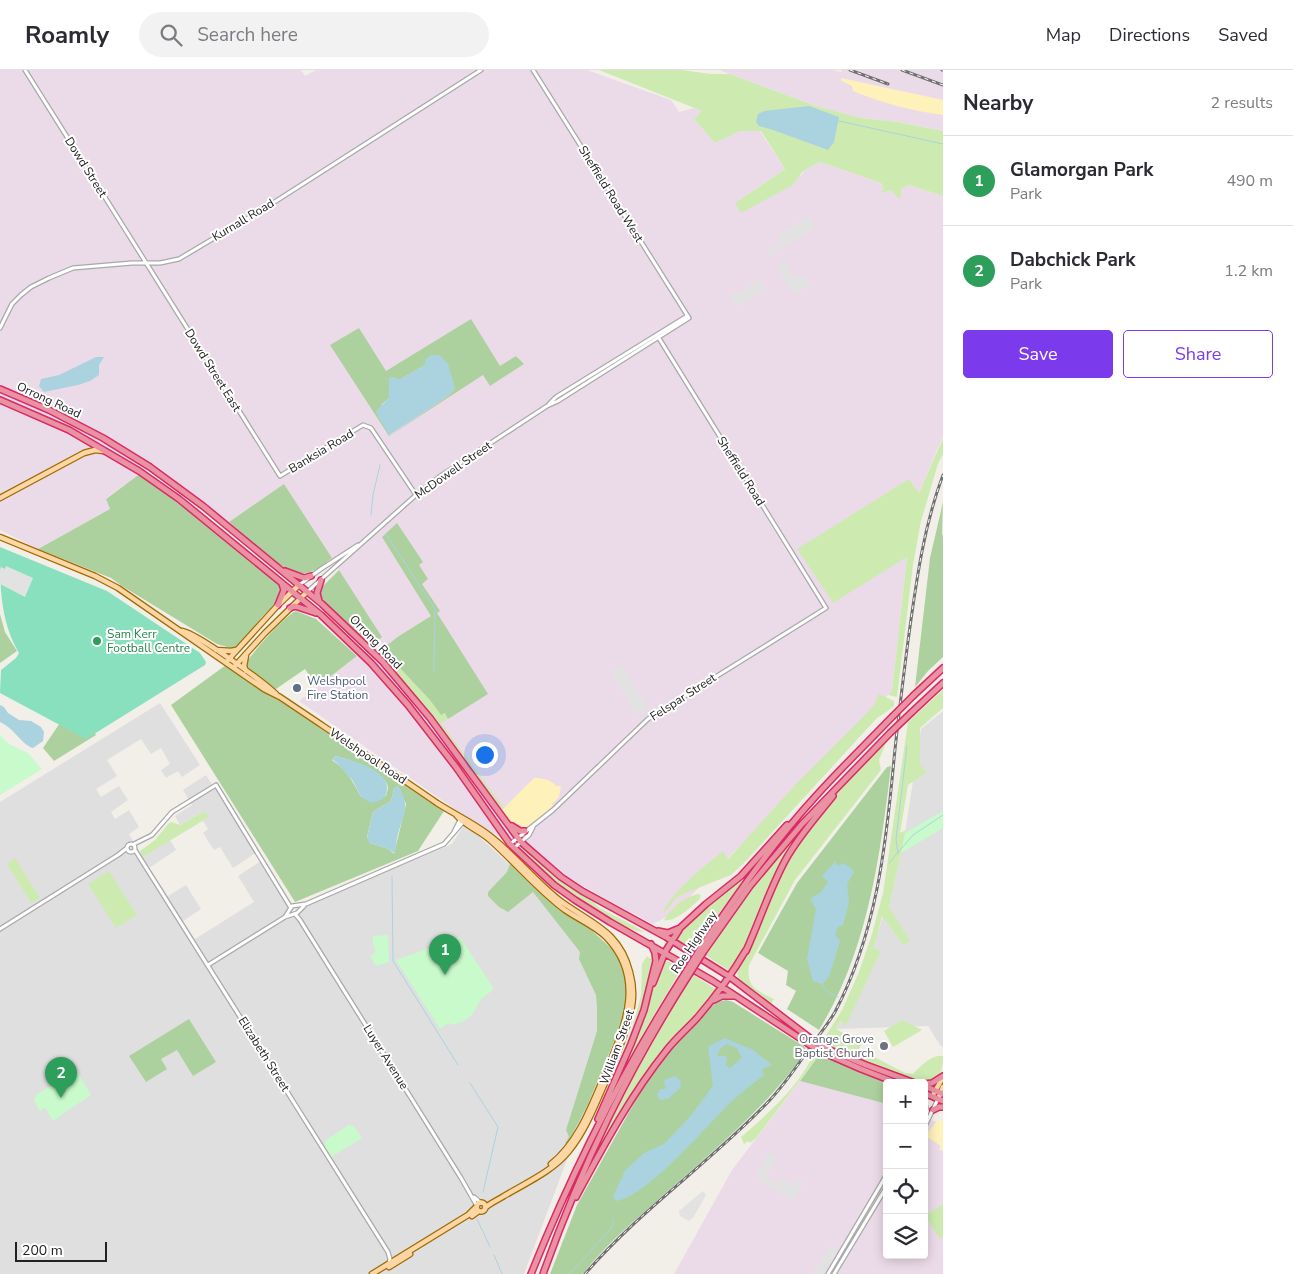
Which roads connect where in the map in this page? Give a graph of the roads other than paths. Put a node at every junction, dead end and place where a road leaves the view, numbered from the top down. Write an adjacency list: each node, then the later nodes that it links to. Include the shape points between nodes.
1 (25, 70): 4 (street, Dowd Street)
2 (481, 70): 4 (street, Kurnall Road, via 183,257)
3 (532, 70): 5 (street, Sheffield Road West)
4 (147, 264): 6 (street, Kurnall Road, via 73,268 49,278 31,287 12,304); 13 (street, Dowd Street East)
5 (688, 317): 7 (street, McDowell Street)
6 (0, 328)
7 (658, 336): 14 (street, McDowell Street, via 556,397); 29 (street, Sheffield Road)
8 (0, 389): 18 (highway, Orrong Road, via 78,424 150,467)
9 (0, 400): 10 (highway, Orrong Road, via 41,416)
10 (85, 439): 11 (highway, Orrong Road); 12 (main road, via 88,446)
11 (108, 452): 12 (main road, via 95,450); 21 (highway, Orrong Road, via 156,482)
12 (84, 453): 15 (main road)
13 (280, 476): 14 (street, Banksia Road, via 363,425 371,428)
14 (416, 495): 17 (street, McDowell Street)
15 (0, 498)
16 (0, 537): 31 (main road, Welshpool Road, via 108,582)
17 (365, 541): 19 (street, McDowell Street); 20 (street, McDowell Street)
18 (279, 569): 19 (highway, via 304,578); 22 (highway, Orrong Road)
19 (311, 576): 22 (street, McDowell Street)
20 (320, 580): 24 (street, McDowell Street); 26 (highway)
21 (281, 583): 23 (highway, Orrong Road); 27 (highway, via 284,590)
22 (299, 585): 23 (main road, McDowell Street); 24 (highway, Orrong Road)
23 (292, 591): 25 (highway, Orrong Road); 27 (main road, McDowell Street)
24 (307, 592): 25 (main road, McDowell Street); 26 (highway, Orrong Road)
25 (300, 598): 28 (main road, McDowell Street); 30 (highway, Orrong Road)
26 (319, 602): 44 (highway, Orrong Road, via 370,649 430,718)
27 (278, 605): 33 (main road, McDowell Street)
28 (290, 608): 30 (highway, via 295,606); 34 (main road, McDowell Street)
29 (826, 608): 45 (street, Felspar Street, via 648,719)
30 (321, 615): 48 (highway, Orrong Road, via 371,663 408,705)
31 (182, 631): 32 (main road, Welshpool Road); 35 (main road, Welshpool Road)
32 (214, 649): 33 (main road); 35 (main road, Welshpool Road)
33 (237, 649): 35 (main road, McDowell Street)
34 (248, 651): 36 (main road, McDowell Street); 38 (main road)
35 (227, 661): 36 (main road, Welshpool Road)
36 (234, 666): 38 (main road, Welshpool Road); 40 (main road, Welshpool Road, via 264,690)
37 (943, 668): 42 (highway, Roe Highway, bridge)
38 (246, 671): 40 (main road, Welshpool Road)
39 (943, 683): 41 (highway, Roe Highway, bridge)
40 (280, 697): 43 (main road, Welshpool Road)
41 (846, 778): 56 (highway, Roe Highway, via 750,886); 57 (highway, via 787,858)
42 (814, 797): 51 (highway, via 741,876); 56 (highway, Roe Highway, via 748,880)
43 (462, 819): 50 (street, via 441,846); 81 (main road, William Street, via 557,903 606,937 624,964 629,984 624,1024 595,1097 571,1144 543,1170 496,1198); 82 (main road, William Street, via 490,836 559,900 608,933 627,963 633,993 631,1013 615,1059 574,1145 561,1160)
44 (504, 819): 46 (highway, via 516,829); 47 (highway, Orrong Road)
45 (534, 827): 46 (street, Felspar Street); 47 (street, Felspar Street, via 529,835)
46 (525, 831): 47 (street, Felspar Street)
47 (519, 840): 48 (street, Felspar Street); 53 (highway, Orrong Road, via 561,877)
48 (512, 846): 55 (highway, Orrong Road, via 575,900)
49 (132, 849): 50 (street, via 156,831 172,812 216,784); 52 (street); 59 (street, Elizabeth Street)
50 (295, 910): 59 (street); 81 (street, Luyer Avenue)
51 (680, 928): 53 (highway, via 666,933); 54 (highway)
52 (0, 929)
53 (650, 929): 54 (highway, Orrong Road)
54 (672, 941): 58 (highway); 61 (highway, Orrong Road)
55 (650, 944): 58 (highway, Orrong Road); 62 (highway, via 656,956)
56 (702, 950): 60 (highway, Roe Highway, bridge)
57 (746, 950): 61 (highway); 64 (highway, via 737,973)
58 (665, 952): 60 (highway, Orrong Road); 62 (highway)
59 (208, 965): 87 (street, Elizabeth Street)
60 (688, 969): 63 (highway, Orrong Road); 78 (highway, Roe Highway, via 636,1053); 84 (highway, Roe Highway, via 617,1099 588,1158)
61 (730, 976): 63 (highway); 64 (highway, Orrong Road)
62 (651, 985): 78 (highway, via 631,1044)
63 (722, 987): 65 (highway, Orrong Road); 66 (highway)
64 (744, 987): 67 (highway, Orrong Road)
65 (739, 998): 66 (highway, via 723,996); 67 (highway, Orrong Road)
66 (711, 1001): 84 (highway, via 648,1075 597,1158)
67 (808, 1040): 68 (highway, bridge)
68 (824, 1050): 70 (highway); 71 (highway)
69 (943, 1077): 72 (highway); 74 (main road)
70 (886, 1079)
71 (904, 1079)
72 (928, 1084)
73 (928, 1088): 74 (highway)
74 (939, 1095): 76 (street)
75 (943, 1107): 76 (highway)
76 (933, 1110): 77 (street)
77 (926, 1124)
78 (582, 1154): 90 (highway, Roe Highway)
79 (883, 1181): 92 (street)
80 (883, 1193): 93 (street)
81 (479, 1204): 82 (main road); 83 (main road); 86 (main road, William Street, via 468,1215)
82 (485, 1208): 83 (main road, William Street)
83 (479, 1211): 85 (main road, William Street)
84 (563, 1222): 91 (highway, Roe Highway)
85 (425, 1245): 86 (main road); 87 (main road, William Street)
86 (406, 1253): 87 (main road, William Street)
87 (392, 1262): 88 (main road, William Street); 89 (main road, William Street)
88 (372, 1274)
89 (377, 1274)
90 (530, 1274)
91 (543, 1274)
92 (828, 1274)
93 (834, 1274)

